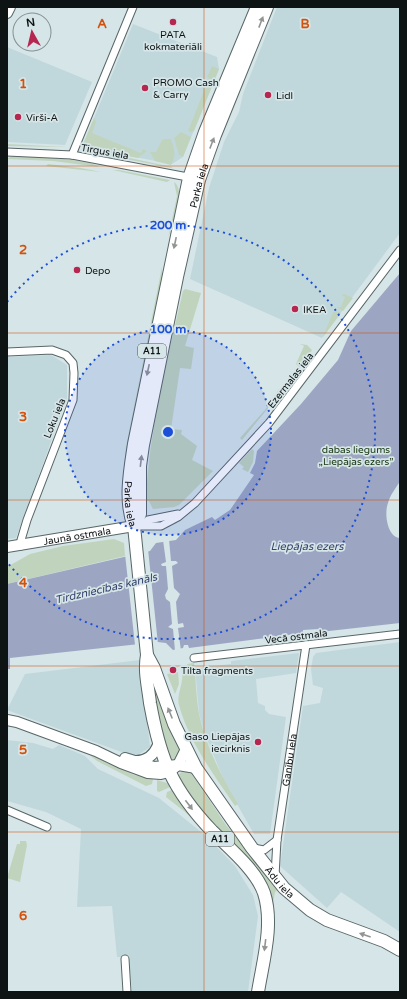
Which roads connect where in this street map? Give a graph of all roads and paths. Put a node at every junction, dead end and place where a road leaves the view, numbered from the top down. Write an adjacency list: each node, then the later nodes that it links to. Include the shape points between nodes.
1 (10, 7): 5 (main road)
2 (133, 7): 7 (street)
3 (257, 7): 8 (highway, Parka iela / A11, via 205,132)
4 (267, 7): 8 (highway, Parka iela / A11, one-way to 4)
5 (7, 13)
6 (7, 152): 7 (street, Tirgus iela)
7 (72, 155): 8 (street, Tirgus iela)
8 (194, 179): 11 (highway, Parka iela / A11, via 143,445)
9 (400, 250): 11 (street, Ezermalas iela, via 269,423 184,513 161,526)
10 (7, 352): 12 (street, Loku iela, via 52,350 66,355 73,363 74,373 73,400 27,520)
11 (138, 526): 12 (main road, Jaunā ostmala); 17 (highway, A11, via 136,547)
12 (21, 546): 13 (main road, Jaunā ostmala); 14 (main road, Jaunā ostmala)
13 (7, 548)
14 (7, 553)
15 (400, 634): 16 (street, Vecā ostmala)
16 (306, 645): 18 (street, Vecā ostmala); 28 (street, Ganību iela)
17 (147, 655): 20 (highway, A11, via 146,672); 21 (highway, A11, one-way to 17, via 152,661)
18 (194, 658)
19 (7, 720): 22 (main road)
20 (158, 745): 23 (main road, via 151,757 143,761); 24 (highway, Ādu iela / A11)
21 (186, 749): 24 (main road); 25 (highway, Ādu iela / A11)
22 (105, 754): 23 (main road); 24 (main road, via 142,771 157,774)
23 (131, 760): 24 (main road, via 154,767)
24 (171, 768): 25 (main road); 34 (highway, Ādu iela / A11, one-way to 34, via 175,786 194,812 254,875 264,893 267,932)
25 (196, 768): 29 (highway, Ādu iela / A11)
26 (7, 810): 27 (street)
27 (47, 827)
28 (277, 840): 29 (street, via 264,850); 30 (street, Ganību iela)
29 (252, 848): 30 (highway, Ādu iela / A11)
30 (275, 876): 31 (highway, Ādu iela / A11, one-way to 30, via 384,941 342,927 310,910 284,888)
31 (400, 950)
32 (125, 959): 33 (street)
33 (127, 992)
34 (258, 992)

